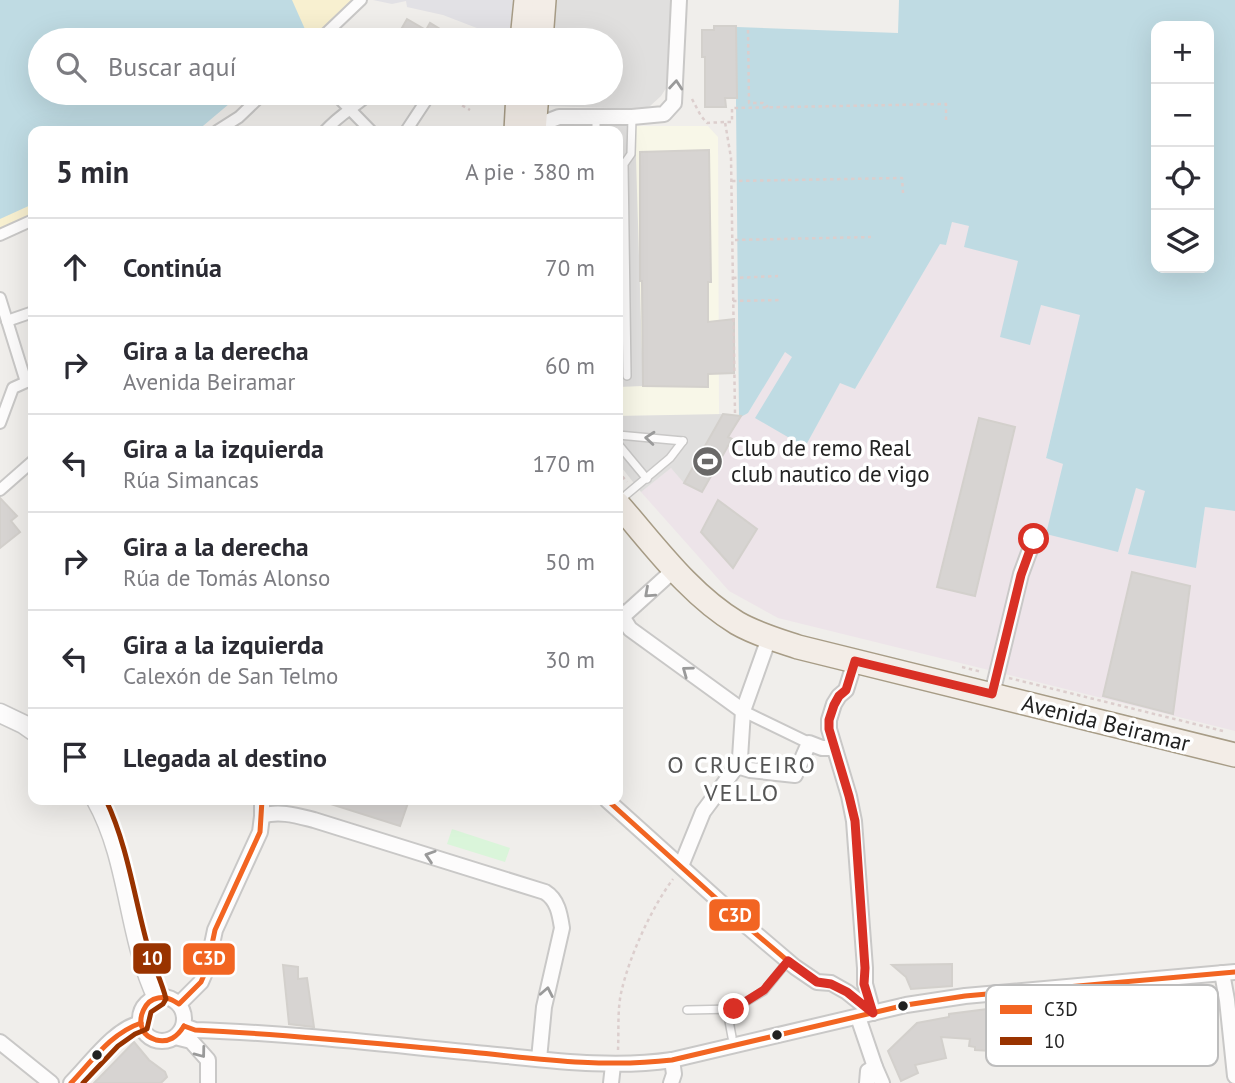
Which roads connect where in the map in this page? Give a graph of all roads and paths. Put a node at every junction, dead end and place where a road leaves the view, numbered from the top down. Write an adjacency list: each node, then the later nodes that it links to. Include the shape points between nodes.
1 (361, 0): 5 (street)
2 (526, 0): 6 (main road)
3 (544, 0): 7 (main road)
4 (680, 0): 20 (street, one-way to 4, via 664,114 674,103)
5 (332, 28)
6 (523, 28)
7 (542, 28)
8 (748, 30): 17 (path, via 749,103)
9 (692, 99): 21 (path, via 707,123)
10 (252, 105): 24 (street)
11 (345, 105): 19 (street)
12 (358, 105): 19 (street)
13 (423, 105): 27 (street)
14 (461, 105): 18 (path)
15 (522, 105): 28 (main road)
16 (534, 105): 29 (main road)
17 (768, 107): 21 (path, via 732,108 733,122); 22 (path, via 946,104)
18 (470, 110)
19 (351, 111): 25 (street, via 344,111); 26 (street)
20 (632, 117): 23 (street); 45 (lane, via 631,154 624,164)
21 (725, 122): 31 (path)
22 (946, 122)
23 (596, 124): 30 (street, via 559,117)
24 (225, 126)
25 (330, 126)
26 (367, 126)
27 (409, 126)
28 (527, 126)
29 (529, 126)
30 (538, 126)
31 (732, 181): 32 (path, via 902,178); 36 (path)
32 (903, 193)
33 (28, 222): 34 (street)
34 (0, 235)
35 (871, 237): 36 (path)
36 (733, 240): 38 (path)
37 (778, 276): 38 (path)
38 (733, 278): 40 (path)
39 (0, 298): 43 (street)
40 (733, 300): 41 (path); 47 (path)
41 (782, 300)
42 (28, 314): 43 (street)
43 (7, 321): 44 (street)
44 (28, 375)
45 (627, 376)
46 (28, 381): 48 (street, via 13,388)
47 (735, 413)
48 (0, 423)
49 (623, 435): 52 (lane, one-way to 49, via 683,441)
50 (623, 450): 52 (lane)
51 (28, 465): 53 (street)
52 (647, 478): 54 (lane)
53 (0, 490)
54 (623, 496)
55 (623, 498): 57 (main road, Avenida Beiramar)
56 (1034, 539): 65 (street)
57 (675, 569): 58 (street, one-way to 58); 60 (main road, Avenida Beiramar, via 712,606)
58 (623, 613)
59 (623, 621): 66 (street, one-way to 59)
60 (769, 638): 61 (main road, Avenida Beiramar); 66 (street)
61 (855, 661): 65 (main road, Avenida Beiramar); 71 (street, via 829,720)
62 (956, 665): 63 (path)
63 (982, 672)
64 (1008, 678): 69 (path)
65 (992, 694): 72 (main road, Avenida Beiramar)
66 (743, 711): 70 (street); 73 (street)
67 (0, 713): 68 (street)
68 (28, 728)
69 (1223, 731)
70 (809, 743): 71 (street); 73 (street, via 794,775)
71 (834, 748): 87 (street, via 855,821)
72 (1235, 755)
73 (737, 766): 78 (street, via 702,812)
74 (98, 805): 83 (street, via 112,833)
75 (262, 805): 77 (street)
76 (612, 805): 78 (street)
77 (262, 816): 84 (street, via 250,857 215,930 201,982); 92 (street, one-way to 77, via 544,1007 562,928 552,897 314,820 281,813)
78 (679, 870): 79 (street); 93 (path, via 664,891 632,960 622,990)
79 (788, 961): 86 (lane, via 764,990); 87 (street, via 817,982 847,992)
80 (1228, 972): 81 (street); 96 (street)
81 (1086, 985)
82 (986, 994): 87 (street)
83 (157, 998): 84 (street); 88 (street, via 142,1010)
84 (178, 1004): 89 (street, via 185,1018)
85 (687, 1010): 86 (lane)
86 (727, 1010): 90 (lane)
87 (865, 1015): 94 (street); 95 (street)
88 (141, 1023): 89 (street, via 146,1034 163,1041); 98 (street, via 116,1035)
89 (179, 1032): 92 (street, via 299,1036); 99 (street, one-way to 99, via 208,1060)
90 (732, 1037)
91 (0, 1042): 97 (street)
92 (539, 1059): 93 (street)
93 (615, 1060): 94 (street, via 648,1064); 100 (street)
94 (672, 1060): 101 (street)
95 (875, 1068): 102 (street, via 868,1071); 103 (street)
96 (1235, 1076)
97 (51, 1083)
98 (71, 1083)
99 (208, 1083)
100 (611, 1083)
101 (671, 1083)
102 (867, 1083)
103 (882, 1083)

